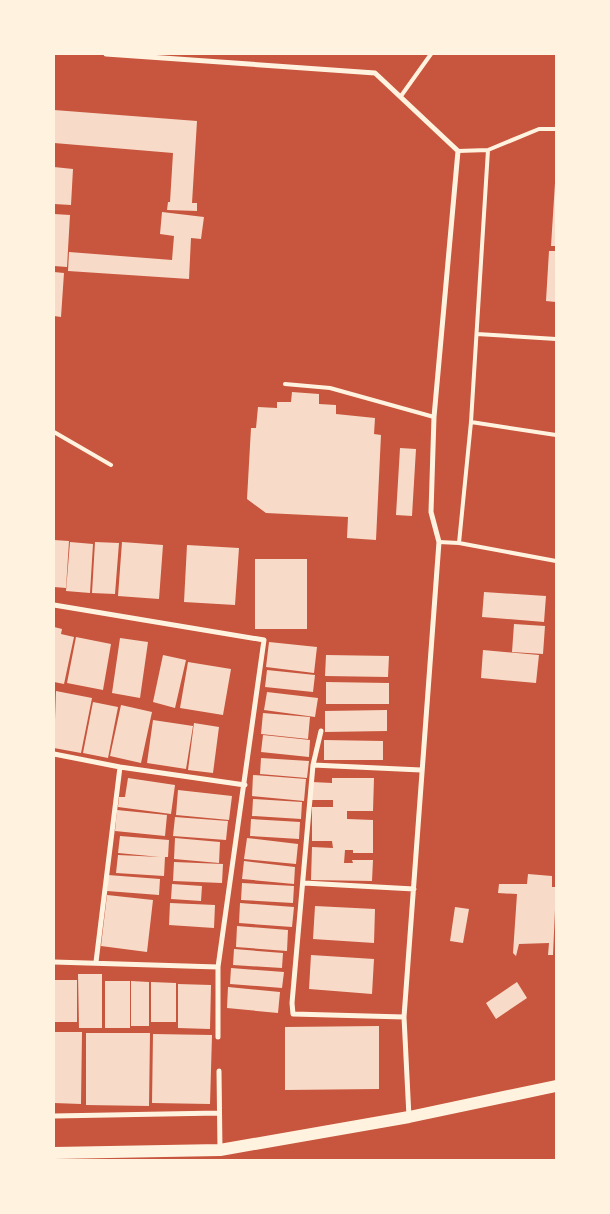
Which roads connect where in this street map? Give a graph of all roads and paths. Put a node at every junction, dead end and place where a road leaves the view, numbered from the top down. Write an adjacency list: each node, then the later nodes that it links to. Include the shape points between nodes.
1 (106, 54): 3 (street, via 375,73)
2 (431, 54): 3 (lane)
3 (401, 96): 6 (street)
4 (556, 129): 5 (lane, via 539,129)
5 (488, 150): 6 (lane); 7 (lane)
6 (458, 151): 10 (street)
7 (477, 334): 8 (lane); 11 (lane)
8 (556, 339)
9 (285, 384): 10 (lane, via 330,388)
10 (434, 417): 15 (street, via 430,512)
11 (472, 422): 13 (lane); 16 (lane)
12 (54, 432): 14 (lane)
13 (556, 435)
14 (111, 465)
15 (439, 542): 16 (lane); 23 (street)
16 (459, 543): 17 (lane)
17 (556, 561)
18 (54, 605): 24 (street, via 264,640)
19 (321, 731): 21 (street)
20 (54, 754): 22 (street)
21 (313, 765): 23 (street); 25 (street)
22 (120, 767): 24 (street); 28 (street)
23 (421, 770): 26 (street)
24 (245, 786): 29 (street)
25 (304, 883): 26 (street); 30 (street, via 293,1014)
26 (414, 888): 30 (street)
27 (54, 962): 28 (street)
28 (96, 962): 29 (street)
29 (218, 967): 31 (street)
30 (404, 1017): 36 (street)
31 (218, 1037)
32 (219, 1071): 34 (street)
33 (556, 1086): 36 (main road)
34 (219, 1113): 35 (street); 37 (street)
35 (54, 1116)
36 (409, 1117): 37 (main road)
37 (220, 1150): 38 (main road)
38 (54, 1154)

